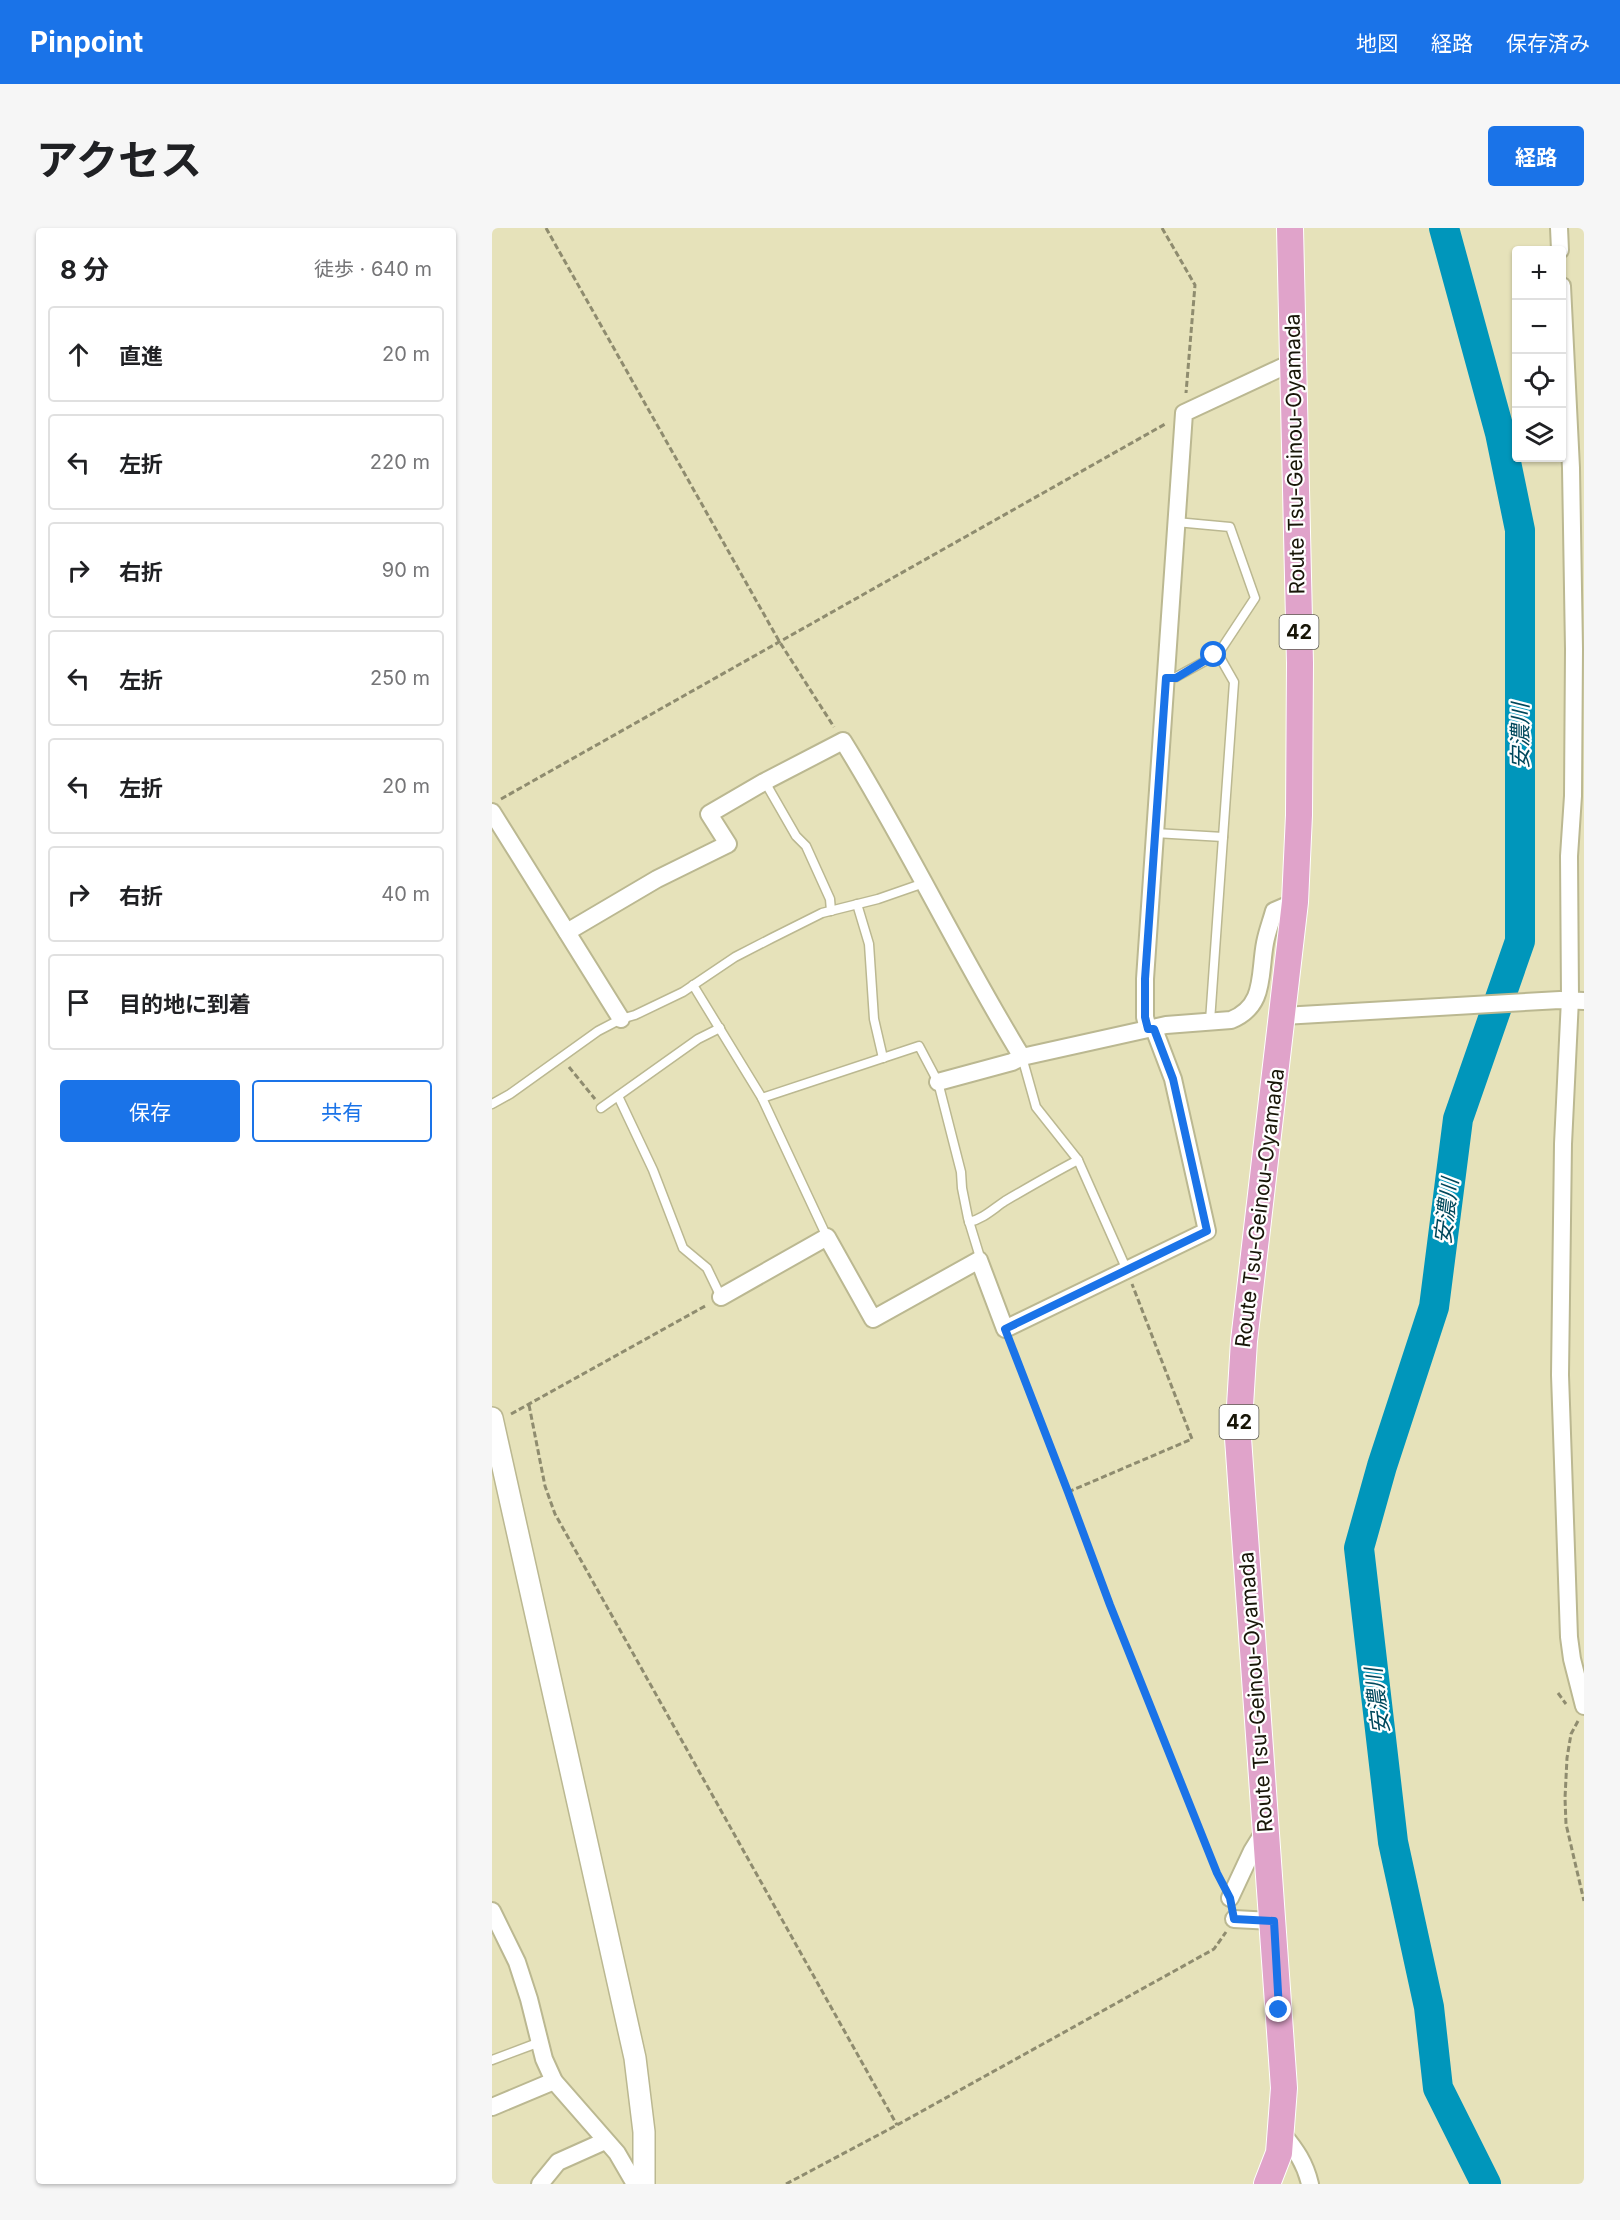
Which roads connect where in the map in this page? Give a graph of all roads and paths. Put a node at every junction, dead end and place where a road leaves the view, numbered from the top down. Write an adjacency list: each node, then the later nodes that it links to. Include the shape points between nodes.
1 (546, 228): 10 (path)
2 (1162, 228): 8 (path, via 1195,285)
3 (1290, 228): 7 (main road, Route Tsu-Geinou-Oyamada / 42)
4 (1559, 228): 5 (street)
5 (1560, 246)
6 (1563, 300): 25 (street, via 1574,649 1569,856)
7 (1292, 363): 8 (street); 20 (main road, Route Tsu-Geinou-Oyamada / 42, via 1300,663)
8 (1184, 413): 9 (street); 10 (path)
9 (1176, 522): 11 (lane, via 1230,527 1254,593 1253,603); 12 (street)
10 (779, 641): 13 (path); 15 (path)
11 (1218, 654): 12 (lane, via 1176,678); 18 (lane, via 1233,682)
12 (1166, 678): 17 (street)
13 (843, 741): 14 (street); 19 (street)
14 (766, 781): 22 (lane, via 796,836 806,846 830,899); 23 (street, via 709,814 728,844 657,879)
15 (492, 804)
16 (492, 812): 23 (street)
17 (1155, 832): 18 (lane); 30 (street, via 1145,979 1145,1017)
18 (1223, 837): 28 (lane)
19 (925, 883): 21 (lane); 32 (street)
20 (1295, 902): 26 (main road, Route Tsu-Geinou-Oyamada / 42); 28 (street, via 1274,911 1256,999 1249,1010 1231,1020)
21 (857, 904): 22 (lane); 33 (lane, via 869,944 874,1019)
22 (831, 911): 24 (lane, via 735,957)
23 (567, 932): 27 (street)
24 (693, 985): 27 (lane, via 635,1015); 29 (lane)
25 (1572, 1000): 26 (street); 48 (street, via 1563,1144 1560,1375 1569,1637)
26 (1290, 1015): 49 (main road, Route Tsu-Geinou-Oyamada / 42, via 1244,1341 1238,1438)
27 (621, 1018): 31 (lane)
28 (1210, 1021): 30 (street)
29 (720, 1029): 35 (lane, via 698,1039); 36 (lane)
30 (1151, 1029): 32 (street); 43 (street, via 1173,1079 1207,1231)
31 (562, 1057): 37 (lane); 38 (path)
32 (1023, 1057): 34 (street); 39 (lane, via 1036,1107)
33 (883, 1058): 34 (lane, via 920,1046); 36 (lane)
34 (938, 1082): 40 (lane, via 962,1172)
35 (618, 1096): 38 (lane); 44 (lane, via 653,1170 683,1248 707,1268)
36 (762, 1098): 41 (lane)
37 (492, 1104)
38 (601, 1108)
39 (1078, 1160): 40 (lane); 43 (lane)
40 (969, 1222): 42 (lane)
41 (827, 1237): 42 (street, via 873,1319); 44 (street)
42 (979, 1260): 45 (street)
43 (1126, 1268): 45 (street); 47 (path, via 1192,1439)
44 (722, 1297): 59 (path, via 529,1405 545,1486 555,1514)
45 (1005, 1329): 47 (path)
46 (492, 1422): 64 (street, via 635,2058 644,2132)
47 (1068, 1492): 50 (path)
48 (1582, 1713): 51 (path, via 1571,1734 1565,1798 1566,1824)
49 (1266, 1829): 50 (street); 54 (main road, Route Tsu-Geinou-Oyamada / 42)
50 (1230, 1898)
51 (1584, 1900)
52 (492, 1911): 55 (street, via 517,1962)
53 (1234, 1919): 54 (street); 59 (path, via 1214,1948)
54 (1274, 1921): 60 (main road, Route Tsu-Geinou-Oyamada / 42, via 1284,2088)
55 (540, 2042): 56 (lane); 57 (street)
56 (492, 2060)
57 (554, 2081): 58 (street); 61 (street)
58 (492, 2107)
59 (897, 2125): 65 (path)
60 (1282, 2133): 66 (main road, Route Tsu-Geinou-Oyamada / 42); 67 (street, via 1299,2154)
61 (605, 2141): 62 (street, via 558,2162); 63 (street)
62 (540, 2184)
63 (635, 2184)
64 (644, 2184)
65 (786, 2184)
66 (1267, 2184)
67 (1310, 2184)

